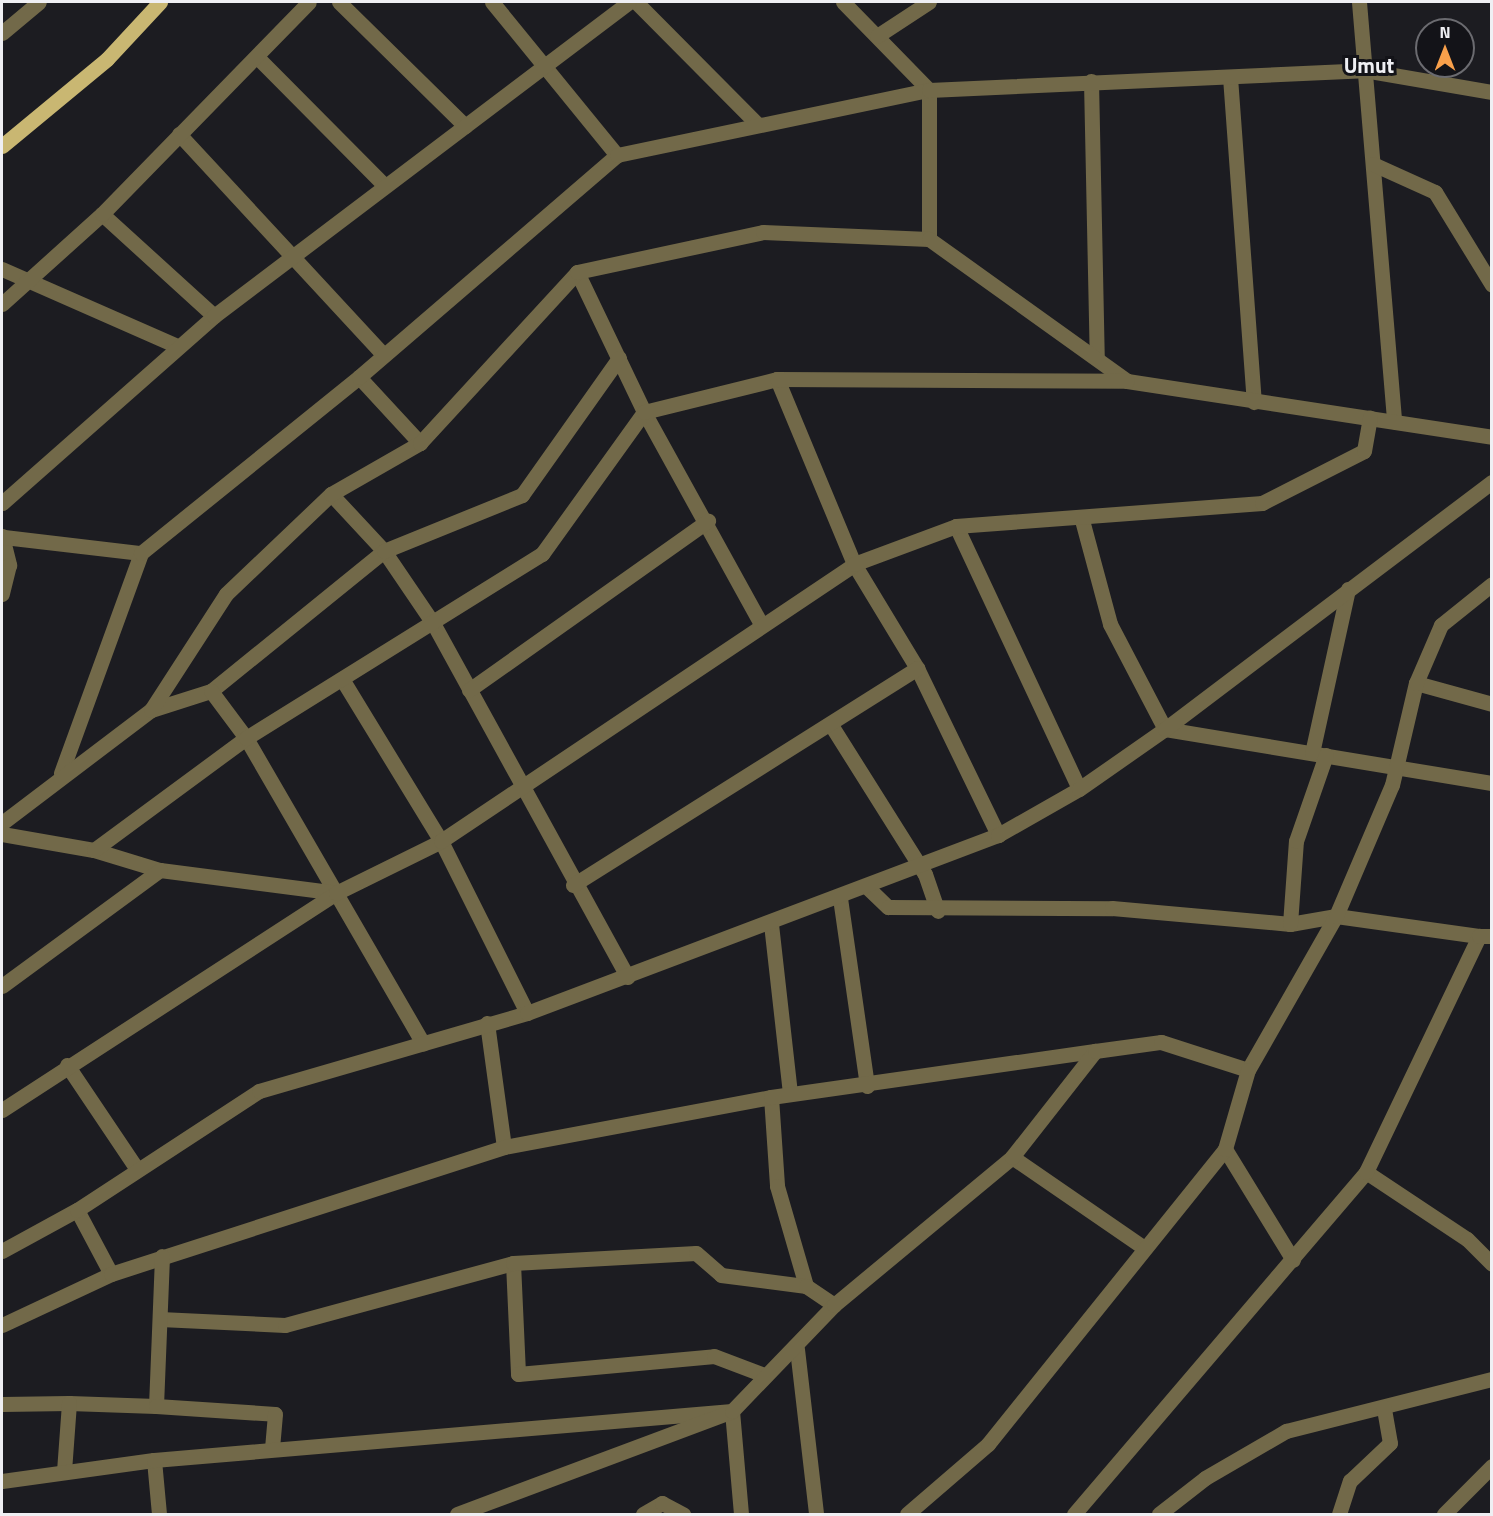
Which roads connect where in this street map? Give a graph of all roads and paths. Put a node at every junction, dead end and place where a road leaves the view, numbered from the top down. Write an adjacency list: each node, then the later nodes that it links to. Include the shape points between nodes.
1 (39, 2): 11 (street)
2 (160, 2): 23 (main road, via 107,59)
3 (309, 2): 13 (street)
4 (339, 2): 21 (street)
5 (492, 2): 14 (street)
6 (629, 2): 14 (street)
7 (636, 2): 20 (street)
8 (843, 2): 12 (street)
9 (928, 2): 12 (street)
10 (1359, 2): 15 (street)
11 (2, 33)
12 (877, 36): 18 (street)
13 (257, 57): 22 (street); 26 (street)
14 (546, 67): 21 (street); 24 (street)
15 (1364, 70): 16 (street); 19 (street); 25 (street)
16 (1230, 76): 17 (street); 43 (street)
17 (1092, 81): 18 (street); 39 (street)
18 (929, 90): 20 (street); 28 (street)
19 (1491, 92)
20 (757, 124): 24 (street)
21 (465, 126): 26 (street)
22 (179, 134): 27 (street); 29 (street)
23 (2, 147)
24 (617, 155): 37 (street)
25 (1373, 164): 33 (street, via 1435,192); 46 (street)
26 (384, 185): 29 (street)
27 (102, 214): 32 (street); 35 (street)
28 (929, 239): 31 (street, via 763,232); 39 (street)
29 (293, 257): 35 (street); 37 (street)
30 (2, 269): 32 (street)
31 (578, 272): 38 (street); 48 (street)
32 (30, 279): 34 (street); 36 (street)
33 (1491, 285)
34 (2, 304)
35 (214, 316): 36 (street)
36 (177, 346): 51 (street)
37 (384, 355): 40 (street)
38 (619, 358): 44 (street); 56 (street, via 522,495)
39 (1097, 358): 42 (street)
40 (359, 377): 48 (street); 57 (street)
41 (777, 380): 42 (street); 44 (street); 58 (street)
42 (1127, 381): 43 (street)
43 (1254, 402): 45 (street)
44 (644, 412): 53 (street); 63 (street, via 542,554)
45 (1370, 418): 46 (street); 52 (street, via 1364,450 1262,503)
46 (1394, 422): 47 (street)
47 (1491, 437)
48 (420, 443): 50 (street)
49 (1491, 482): 60 (street)
50 (331, 494): 56 (street); 70 (street, via 226,594)
51 (2, 504)
52 (1082, 520): 54 (street); 72 (street, via 1110,624)
53 (708, 521): 62 (street); 67 (street)
54 (956, 525): 58 (street); 79 (street)
55 (3, 536): 57 (street); 61 (street, via 9,565)
56 (384, 550): 63 (street); 68 (street)
57 (141, 553): 76 (street)
58 (854, 564): 62 (street); 64 (street)
59 (1491, 584): 66 (street, via 1441,624)
60 (1348, 589): 72 (street); 74 (street)
61 (2, 594)
62 (760, 622): 78 (street)
63 (433, 623): 65 (street); 67 (street)
64 (917, 668): 71 (street); 82 (street)
65 (342, 679): 73 (street); 83 (street)
66 (1416, 683): 69 (street); 75 (street)
67 (469, 690): 78 (street)
68 (211, 691): 70 (street); 73 (street)
69 (1491, 704)
70 (151, 710): 76 (street)
71 (831, 725): 85 (street); 87 (street)
72 (1165, 729): 74 (street); 79 (street)
73 (246, 738): 84 (street); 89 (street)
74 (1319, 754): 75 (street); 94 (street, via 1296,841)
75 (1395, 764): 77 (street); 92 (street, via 1392,785)
76 (61, 773): 80 (street)
77 (1491, 783)
78 (526, 784): 83 (street); 87 (street)
79 (1079, 789): 82 (street)
80 (2, 823)
81 (2, 834): 84 (street)
82 (998, 835): 85 (street)
83 (441, 841): 89 (street); 98 (street)
84 (94, 850): 86 (street)
85 (919, 866): 88 (street); 91 (street)
86 (160, 870): 89 (street); 97 (street)
87 (573, 885): 96 (street)
88 (867, 887): 90 (street); 91 (street, via 888,907)
89 (336, 893): 100 (street); 102 (street)
90 (840, 898): 93 (street); 104 (street)
91 (938, 911): 94 (street, via 1112,908)
92 (1336, 916): 94 (street); 95 (street); 103 (street)
93 (771, 924): 96 (street); 105 (street)
94 (1290, 924)
95 (1485, 936): 112 (street)
96 (628, 977): 98 (street)
97 (2, 986)
98 (527, 1013): 99 (street)
99 (487, 1023): 100 (street); 108 (street)
100 (423, 1043): 111 (street, via 259,1091)
101 (1095, 1052): 103 (street, via 1161,1042); 104 (street); 110 (street)
102 (67, 1065): 107 (street); 111 (street)
103 (1248, 1070): 109 (street)
104 (867, 1086): 105 (street)
105 (790, 1094): 106 (street)
106 (771, 1096): 108 (street); 121 (street, via 777,1186)
107 (2, 1110)
108 (504, 1147): 116 (street)
109 (1225, 1149): 114 (street); 117 (street)
110 (1012, 1157): 114 (street); 122 (street)
111 (137, 1169): 113 (street)
112 (1366, 1172): 117 (street); 119 (street, via 1467,1239)
113 (77, 1210): 115 (street); 120 (street)
114 (1143, 1247): 144 (street, via 988,1444)
115 (2, 1251)
116 (162, 1256): 120 (street); 123 (street)
117 (1293, 1260): 145 (street)
118 (513, 1263): 121 (street, via 696,1253 722,1275); 123 (street, via 285,1325); 126 (street, via 518,1374 714,1356)
119 (1491, 1264)
120 (111, 1275): 124 (street)
121 (806, 1286): 122 (street)
122 (834, 1305): 125 (street)
123 (160, 1319): 130 (street)
124 (2, 1325)
125 (797, 1349): 126 (street); 143 (street)
126 (764, 1375): 132 (street)
127 (1491, 1379): 131 (street)
128 (69, 1403): 129 (street); 130 (street); 136 (street)
129 (2, 1404)
130 (156, 1406): 133 (street, via 275,1414)
131 (1384, 1408): 146 (street, via 1286,1431 1205,1478); 147 (street, via 1390,1443 1350,1481)
132 (732, 1411): 133 (street); 139 (street); 142 (street)
133 (272, 1449): 134 (street)
134 (154, 1460): 136 (street); 138 (street)
135 (1491, 1466): 148 (street)
136 (64, 1471): 137 (street)
137 (2, 1481)
138 (159, 1515)
139 (457, 1515)
140 (643, 1515): 141 (street, via 662,1503)
141 (683, 1515)
142 (741, 1515)
143 (816, 1515)
144 (907, 1515)
145 (1074, 1515)
146 (1159, 1515)
147 (1339, 1515)
148 (1444, 1515)

